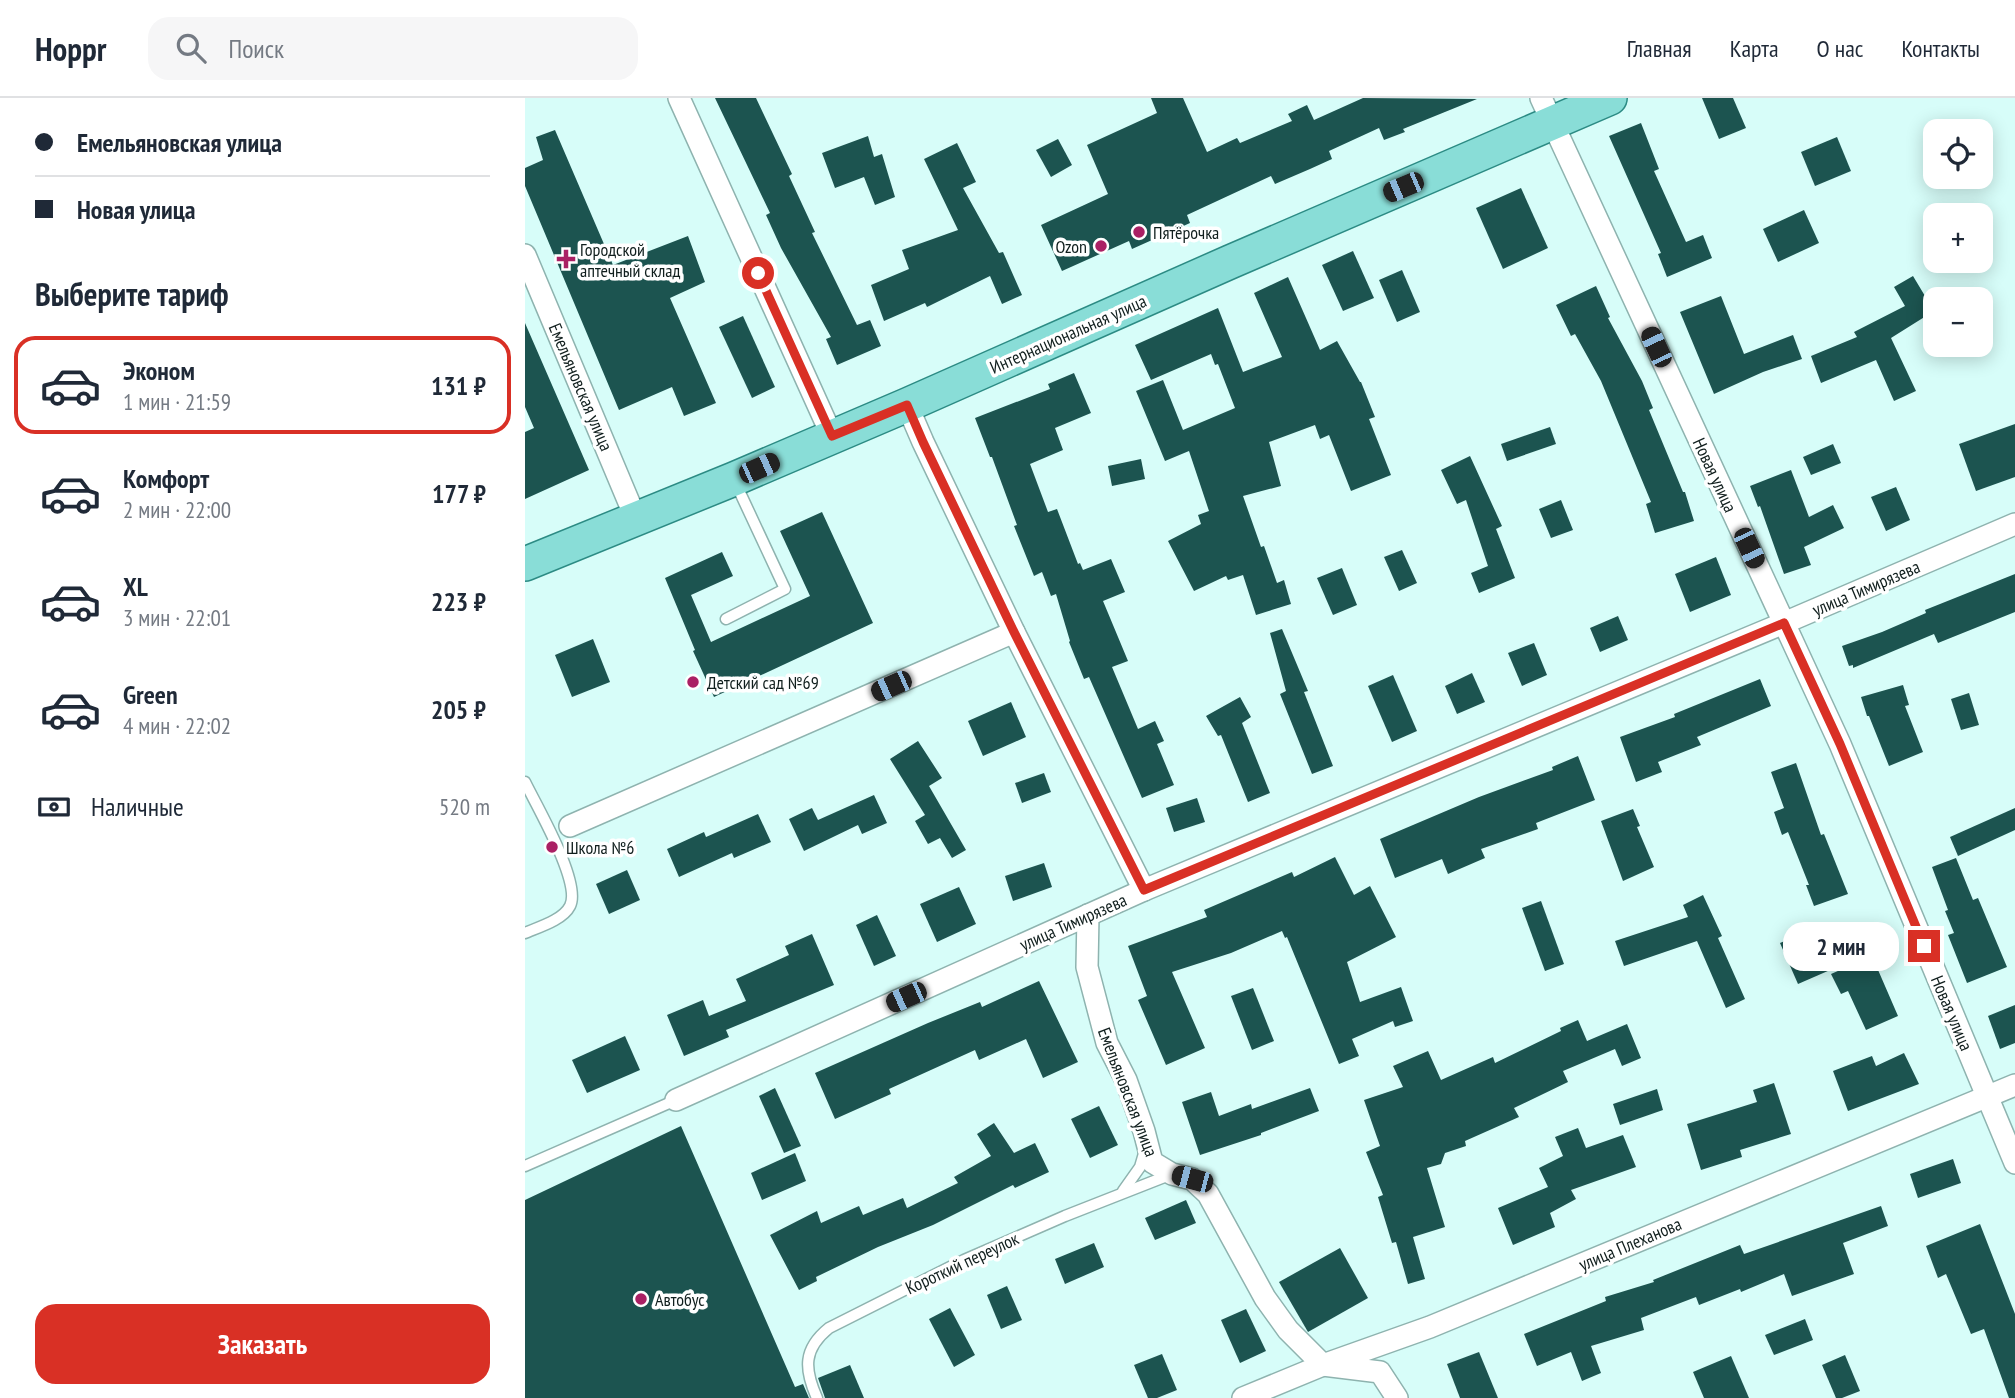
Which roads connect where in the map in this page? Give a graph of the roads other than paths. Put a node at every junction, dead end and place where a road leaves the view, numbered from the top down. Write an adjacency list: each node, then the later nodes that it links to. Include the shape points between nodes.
1 (679, 98): 6 (street)
2 (1610, 98): 3 (main road, Интернациональная улица)
3 (1546, 111): 5 (main road, Интернациональная улица, via 1242,257); 12 (street, Новая улица)
4 (525, 255): 8 (street, Емельяновская улица)
5 (907, 405): 6 (main road, Интернациональная улица); 13 (street)
6 (832, 436): 7 (main road, Интернациональная улица)
7 (734, 479): 8 (main road, Интернациональная улица); 11 (lane, via 785,589)
8 (636, 519): 10 (main road, Интернациональная улица)
9 (2015, 524): 12 (street, улица Тимирязева)
10 (525, 565)
11 (726, 619)
12 (1784, 623): 16 (street, улица Тимирязева); 20 (street, Новая улица, via 1840,744)
13 (1014, 632): 15 (street); 16 (street)
14 (525, 782): 15 (lane)
15 (561, 831): 18 (lane, via 573,896 570,907)
16 (1144, 890): 17 (street, улица Тимирязева)
17 (1088, 915): 21 (street, улица Тимирязева); 22 (street, Емельяновская улица, via 1087,967 1107,1043 1126,1080)
18 (525, 933)
19 (2015, 1085): 20 (street, улица Плеханова)
20 (1987, 1096): 23 (street, Новая улица); 27 (street, улица Плеханова, via 1430,1327)
21 (676, 1100): 24 (lane)
22 (1146, 1141): 25 (street, Емельяновская улица, via 1151,1162); 26 (lane, via 1140,1167)
23 (2015, 1163)
24 (525, 1166)
25 (1172, 1174): 26 (lane, Короткий переулок); 27 (street, Емельяновская улица, via 1192,1179 1208,1194 1265,1298 1288,1331)
26 (1121, 1193): 28 (lane, Короткий переулок, via 964,1260 829,1328 811,1348 807,1365)
27 (1323, 1365): 29 (street, улица Плеханова); 30 (street, via 1380,1372)
28 (817, 1398)
29 (1243, 1398)
30 (1397, 1398)

